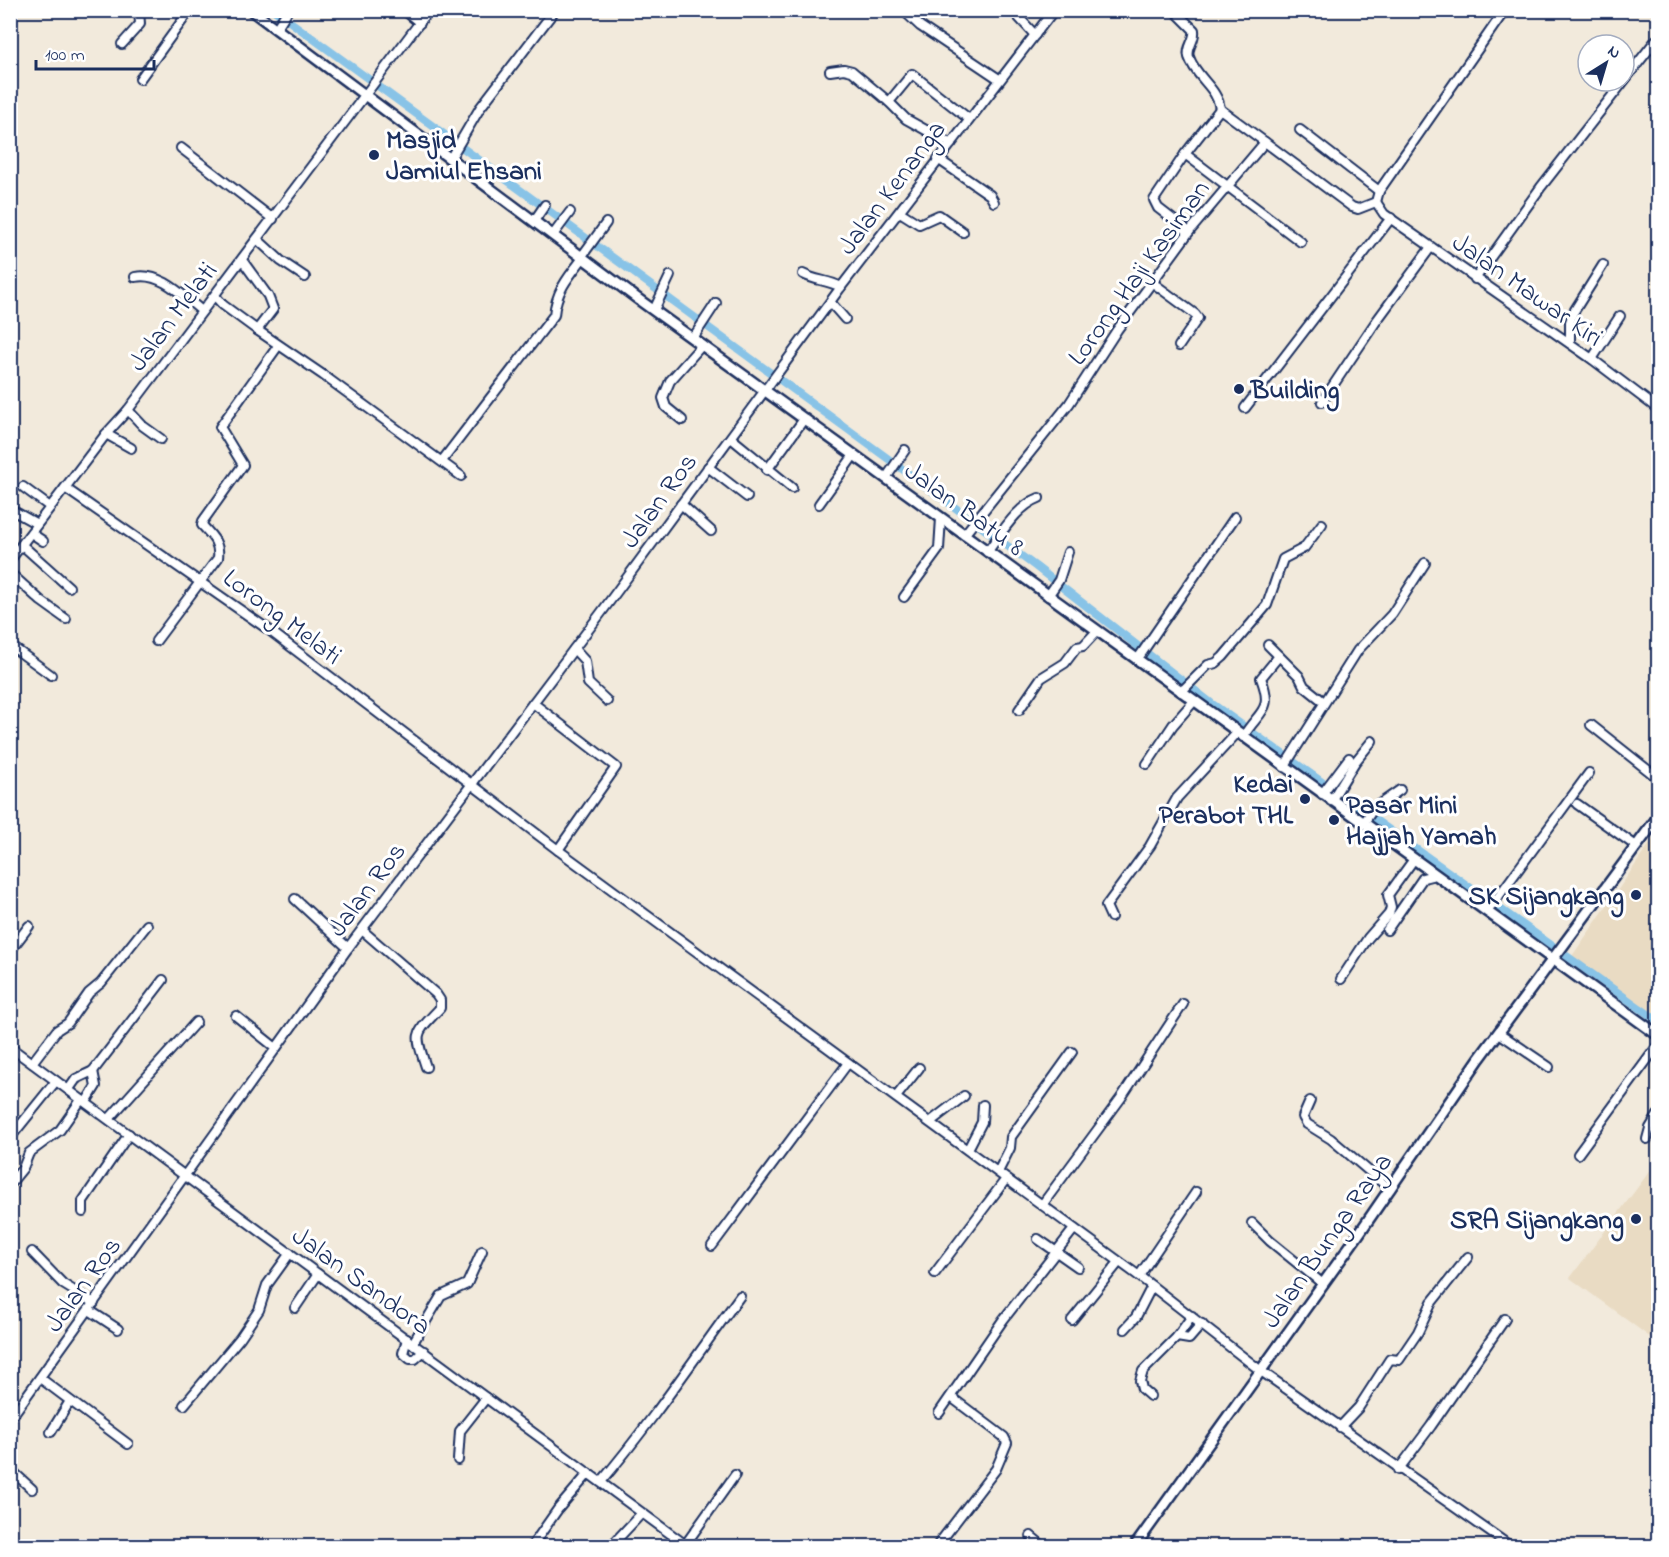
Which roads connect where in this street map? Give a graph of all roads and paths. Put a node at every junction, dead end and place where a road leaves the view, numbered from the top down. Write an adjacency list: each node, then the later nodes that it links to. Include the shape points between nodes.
1 (140, 10): 17 (street, via 140,24)
2 (190, 10): 19 (street)
3 (251, 10): 14 (street, Jalan Batu 8)
4 (288, 10): 14 (street)
5 (404, 10): 13 (street)
6 (429, 10): 13 (street, Jalan Melati)
7 (555, 10): 30 (street, via 480,108)
8 (903, 10): 20 (street, via 920,26)
9 (1012, 10): 15 (street)
10 (1054, 10): 15 (street, Jalan Kenanga)
11 (1174, 10): 23 (street, via 1194,30 1187,52 1197,74 1219,98)
12 (1505, 10): 33 (street)
13 (420, 23): 21 (street, Jalan Melati)
14 (276, 29): 21 (street, Jalan Batu 8)
15 (1035, 35): 20 (street, Jalan Kenanga)
16 (1656, 40): 56 (street)
17 (122, 44)
18 (830, 71): 22 (street, via 852,71)
19 (140, 79)
20 (999, 79): 24 (street, Jalan Kenanga)
21 (368, 93): 30 (street, Jalan Batu 8); 39 (street, Jalan Melati)
22 (889, 102): 24 (street, via 912,74); 27 (street, via 906,119)
23 (1220, 109): 26 (street); 29 (street)
24 (969, 119): 27 (street, Jalan Kenanga)
25 (1300, 130): 33 (street)
26 (1265, 142): 32 (street, Lorong Haji Kasiman); 35 (street, via 1352,207 1358,209)
27 (951, 144): 31 (street, Jalan Kenanga)
28 (181, 148): 39 (street)
29 (1185, 154): 32 (street); 45 (street, via 1154,200 1158,208)
30 (450, 159): 41 (street, Jalan Batu 8)
31 (938, 159): 34 (street, via 990,195); 38 (street, Jalan Kenanga)
32 (1226, 185): 45 (street, Lorong Haji Kasiman); 47 (street)
33 (1378, 191): 35 (street)
34 (994, 202)
35 (1376, 202): 40 (street, Jalan Mawar Kiri)
36 (543, 208): 41 (street)
37 (570, 212): 43 (street)
38 (900, 212): 44 (street, via 919,224 939,215); 58 (street, Jalan Kenanga)
39 (273, 219): 46 (street, Jalan Melati)
40 (1391, 219): 48 (street, Jalan Mawar Kiri); 75 (street)
41 (534, 221): 43 (street, Jalan Batu 8)
42 (606, 223): 49 (street)
43 (556, 232): 49 (street, Jalan Batu 8)
44 (963, 232)
45 (1189, 232): 57 (street, Lorong Haji Kasiman)
46 (257, 239): 50 (street, Jalan Melati); 54 (street)
47 (1300, 242)
48 (1431, 248): 56 (street, Jalan Mawar Kiri); 74 (street)
49 (583, 257): 62 (street, Jalan Batu 8); 86 (street, via 560,289 554,315)
50 (242, 260): 59 (street, Jalan Melati); 66 (street, via 272,304 273,313)
51 (1603, 265): 68 (street, via 1570,322)
52 (803, 274): 58 (street)
53 (670, 276): 62 (street)
54 (305, 277)
55 (135, 278): 63 (street, via 148,275 160,280)
56 (1475, 279): 68 (street, Jalan Mawar Kiri)
57 (1153, 282): 71 (street, via 1198,318); 105 (street, Lorong Haji Kasiman, via 1069,404)
58 (841, 287): 61 (street, Jalan Kenanga)
59 (215, 296): 63 (street, Jalan Melati); 66 (street)
60 (716, 303): 67 (street)
61 (831, 303): 65 (street); 73 (street, Jalan Kenanga)
62 (656, 306): 67 (street, Jalan Batu 8)
63 (202, 311): 77 (street, Jalan Melati)
64 (1620, 316): 72 (street)
65 (845, 319)
66 (257, 330): 70 (street)
67 (695, 335): 69 (street, Jalan Batu 8)
68 (1570, 343): 72 (street, Jalan Mawar Kiri)
69 (702, 345): 73 (street, Jalan Batu 8); 79 (street, via 670,381 663,398 666,407)
70 (278, 346): 86 (street); 114 (street, via 220,427 243,465 202,525 219,548 218,558)
71 (1179, 346)
72 (1592, 359): 76 (street, Jalan Mawar Kiri)
73 (767, 388): 78 (street, Jalan Batu 8); 81 (street, Jalan Ros)
74 (1322, 402)
75 (1245, 408)
76 (1659, 409)
77 (128, 410): 80 (street, Jalan Melati); 82 (street)
78 (804, 419): 85 (street, Jalan Batu 8); 88 (street)
79 (682, 420)
80 (106, 434): 83 (street); 92 (street, Jalan Melati)
81 (731, 438): 87 (street, Jalan Ros); 88 (street)
82 (161, 439)
83 (131, 448)
84 (905, 450): 89 (street)
85 (854, 456): 89 (street, Jalan Batu 8); 97 (street)
86 (442, 461): 90 (street)
87 (708, 467): 94 (street); 96 (street, Jalan Ros)
88 (767, 470): 93 (street)
89 (889, 475): 101 (street, Jalan Batu 8)
90 (461, 476)
91 (23, 487): 98 (street)
92 (65, 488): 98 (street, Jalan Melati); 114 (street, Lorong Melati)
93 (792, 488)
94 (747, 497)
95 (1039, 498): 109 (street, via 1028,502)
96 (681, 504): 104 (street); 123 (street, Jalan Ros)
97 (819, 504)
98 (50, 507): 102 (street, Jalan Melati)
99 (10, 509): 102 (street)
100 (1235, 517): 125 (street)
101 (941, 518): 105 (street, Jalan Batu 8); 117 (street, via 939,549)
102 (37, 524): 106 (street, Jalan Melati)
103 (1322, 524): 127 (street, via 1304,548 1283,558 1267,605 1223,657 1208,665)
104 (711, 531)
105 (967, 531): 109 (street, Jalan Batu 8)
106 (31, 533): 107 (street); 108 (street, Jalan Melati)
107 (43, 541)
108 (22, 544): 111 (street, Jalan Melati); 115 (street)
109 (991, 548): 116 (street, Jalan Batu 8)
110 (1068, 552): 116 (street, via 1057,584)
111 (10, 560)
112 (1425, 563): 130 (street, via 1392,614 1358,650)
113 (10, 573): 118 (street)
114 (200, 580): 120 (street); 141 (street, Lorong Melati)
115 (69, 587)
116 (1048, 596): 119 (street, Jalan Batu 8)
117 (904, 597)
118 (66, 619)
119 (1097, 631): 125 (street, Jalan Batu 8); 132 (street, via 1065,663 1041,678)
120 (156, 641)
121 (10, 645): 126 (street)
122 (1268, 645): 124 (street)
123 (574, 649): 128 (street, via 585,661 588,683); 131 (street, Jalan Ros)
124 (1279, 656): 130 (street, via 1304,686); 134 (street, via 1261,678 1267,695 1266,707)
125 (1139, 657): 127 (street, Jalan Batu 8)
126 (51, 675)
127 (1183, 691): 129 (street, Jalan Batu 8)
128 (607, 701)
129 (1194, 701): 134 (street, Jalan Batu 8); 137 (street)
130 (1324, 702): 138 (street)
131 (533, 703): 141 (street, Jalan Ros); 149 (street, via 616,767)
132 (1019, 710)
133 (1591, 725): 140 (street)
134 (1242, 734): 138 (street, Jalan Batu 8); 154 (street, via 1208,762 1171,807 1150,846 1106,906)
135 (1372, 741): 136 (street)
136 (1349, 758): 142 (street); 144 (street)
137 (1147, 764)
138 (1286, 765): 142 (street, Jalan Batu 8)
139 (1589, 773): 153 (street)
140 (1659, 778)
141 (471, 784): 149 (street, Lorong Melati); 157 (street, Jalan Ros)
142 (1326, 789): 144 (street, Jalan Batu 8)
143 (1400, 790): 146 (street)
144 (1334, 795): 146 (street, Jalan Batu 8)
145 (1577, 804): 148 (street)
146 (1367, 817): 150 (street, Jalan Batu 8)
147 (1659, 817): 148 (street, Jalan Bunga Raya)
148 (1636, 846): 161 (street, Jalan Bunga Raya)
149 (558, 849): 174 (street, Lorong Melati)
150 (1414, 859): 151 (street, Jalan Batu 8); 163 (street, via 1388,895 1392,907 1389,914)
151 (1435, 875): 153 (street, Jalan Batu 8); 158 (street, via 1423,878)
152 (295, 899): 159 (street)
153 (1487, 912): 161 (street, Jalan Batu 8)
154 (1111, 916)
155 (147, 925): 173 (street)
156 (30, 926): 160 (street)
157 (362, 930): 159 (street, Jalan Ros); 175 (street, via 440,1000 440,1008 418,1032)
158 (1387, 930)
159 (348, 948): 171 (street, Jalan Ros)
160 (10, 951)
161 (1555, 957): 167 (street, Jalan Bunga Raya); 168 (street, Jalan Batu 8)
162 (163, 980): 178 (street)
163 (1341, 980)
164 (1183, 1004): 200 (street, via 1121,1098)
165 (236, 1016): 171 (street)
166 (196, 1022): 187 (street)
167 (1499, 1033): 176 (street); 198 (street, Jalan Bunga Raya)
168 (1659, 1035)
169 (1659, 1045): 193 (street)
170 (10, 1047): 173 (street, Jalan Sandora)
171 (276, 1048): 195 (street, Jalan Ros)
172 (1072, 1052): 194 (street, via 1011,1137)
173 (32, 1063): 179 (street, Jalan Sandora)
174 (848, 1063): 182 (street, Lorong Melati); 205 (street)
175 (426, 1067)
176 (1549, 1067)
177 (919, 1068): 182 (street)
178 (93, 1071): 180 (street, via 76,1079); 183 (street, via 96,1086)
179 (56, 1081): 180 (street, Jalan Sandora); 190 (street)
180 (69, 1089): 183 (street, Jalan Sandora)
181 (964, 1096): 188 (street)
182 (896, 1097): 188 (street, Lorong Melati)
183 (83, 1101): 187 (street, Jalan Sandora); 197 (street, via 60,1130 29,1153)
184 (1311, 1101): 198 (street, via 1303,1117 1306,1124 1331,1139)
185 (983, 1105): 192 (street, via 982,1122)
186 (1659, 1115): 191 (street)
187 (109, 1119): 189 (street, Jalan Sandora)
188 (930, 1122): 192 (street, Lorong Melati)
189 (129, 1134): 195 (street, Jalan Sandora); 201 (street, via 83,1201)
190 (10, 1138)
191 (1647, 1139)
192 (968, 1149): 194 (street, Lorong Melati)
193 (1578, 1154)
194 (998, 1172): 196 (street, Lorong Melati)
195 (185, 1175): 209 (street, Jalan Sandora); 219 (street, Jalan Ros)
196 (1006, 1179): 200 (street, Lorong Melati); 213 (street)
197 (10, 1184)
198 (1390, 1189): 216 (street, Jalan Bunga Raya)
199 (1196, 1192): 215 (street)
200 (1042, 1205): 203 (street, Lorong Melati)
201 (83, 1212)
202 (1252, 1223): 216 (street)
203 (1074, 1229): 208 (street); 211 (street, Lorong Melati)
204 (1038, 1239): 208 (street)
205 (712, 1246)
206 (482, 1251): 228 (street, via 467,1284 441,1296)
207 (32, 1252): 219 (street)
208 (1056, 1252): 212 (street); 233 (street)
209 (290, 1253): 214 (street, Jalan Sandora); 236 (street, via 267,1285 259,1310 240,1338)
210 (1468, 1257): 239 (street, via 1432,1302 1399,1360 1390,1359 1359,1407)
211 (1119, 1262): 215 (street, Lorong Melati); 223 (street)
212 (1078, 1267)
213 (935, 1273)
214 (318, 1274): 220 (street); 228 (street, Jalan Sandora)
215 (1139, 1276): 217 (street, Lorong Melati)
216 (1323, 1284): 230 (street, Jalan Bunga Raya)
217 (1152, 1286): 221 (street, Lorong Melati); 226 (street)
218 (740, 1296): 247 (street, via 677,1380 645,1431)
219 (92, 1307): 225 (street); 231 (street, Jalan Ros)
220 (295, 1308)
221 (1192, 1316): 224 (street, Lorong Melati); 227 (street)
222 (1505, 1319): 244 (street)
223 (1072, 1320)
224 (1202, 1324): 227 (street, via 1189,1339); 230 (street, Lorong Melati)
225 (118, 1329)
226 (1125, 1329)
227 (1177, 1337): 232 (street, via 1143,1371 1142,1389)
228 (410, 1341): 229 (street, Jalan Sandora); 229 (street, via 405,1356 415,1359)
229 (424, 1351): 234 (street, Jalan Sandora)
230 (1261, 1371): 239 (street, Lorong Melati); 258 (street, Jalan Bunga Raya)
231 (40, 1378): 235 (street); 238 (street, Jalan Ros)
232 (1150, 1396)
233 (951, 1397): 237 (street); 256 (street, via 1007,1443 996,1470)
234 (486, 1398): 242 (street, via 460,1431); 245 (street, Jalan Sandora)
235 (70, 1401): 240 (street); 241 (street)
236 (184, 1405)
237 (939, 1413)
238 (10, 1419)
239 (1340, 1427): 244 (street, Lorong Melati)
240 (51, 1432)
241 (128, 1444)
242 (458, 1460)
243 (10, 1469): 248 (street)
244 (1398, 1470): 259 (street, Lorong Melati)
245 (588, 1474): 247 (street, Jalan Sandora); 252 (street)
246 (735, 1476): 255 (street)
247 (601, 1482): 249 (street, Jalan Sandora)
248 (32, 1489)
249 (641, 1514): 251 (street, Jalan Sandora); 253 (street)
250 (1031, 1536): 257 (street)
251 (677, 1539): 254 (street); 255 (street, Jalan Sandora)
252 (532, 1546)
253 (611, 1546)
254 (668, 1546)
255 (686, 1546)
256 (937, 1546)
257 (1043, 1546)
258 (1135, 1546)
259 (1510, 1546)

